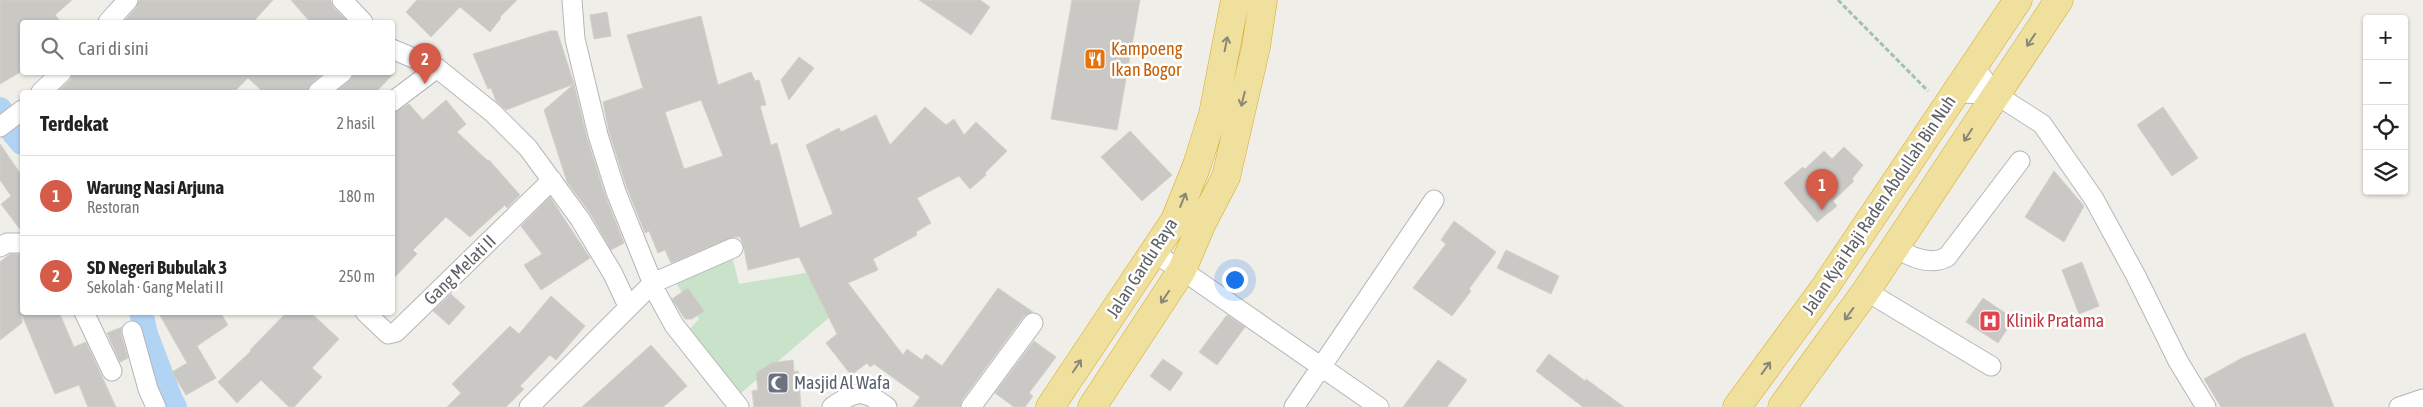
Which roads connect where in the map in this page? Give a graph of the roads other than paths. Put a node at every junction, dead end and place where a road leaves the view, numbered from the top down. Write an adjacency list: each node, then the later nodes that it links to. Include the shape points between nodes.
1 (128, 0): 8 (street)
2 (342, 0): 9 (street)
3 (572, 0): 29 (street, via 575,39 598,135 616,192)
4 (1235, 0): 27 (highway, Jalan Gardu Raya, one-way to 4, via 1175,220 1198,165 1213,114)
5 (1263, 0): 28 (highway, Jalan Gardu Raya, one-way to 28, via 1256,47 1226,177)
6 (2018, 0): 11 (highway, Jalan Kyai Haji Raden Abdullah Bin Nuh)
7 (2059, 0): 17 (highway, Jalan Kyai Haji Raden Abdullah Bin Nuh, one-way to 17)
8 (110, 20)
9 (362, 20)
10 (395, 51): 12 (street)
11 (1973, 64): 17 (street); 19 (highway, Jalan Kyai Haji Raden Abdullah Bin Nuh)
12 (437, 68): 18 (street); 23 (street, via 493,113 528,148)
13 (59, 75): 15 (street)
14 (339, 75): 16 (street)
15 (44, 90)
16 (320, 90)
17 (1995, 94): 19 (street); 25 (highway, Jalan Kyai Haji Raden Abdullah Bin Nuh, one-way to 25); 52 (street, via 2042,124 2094,199 2178,361)
18 (395, 100)
19 (1951, 101): 50 (highway, Jalan Kyai Haji Raden Abdullah Bin Nuh, one-way to 19, via 1825,287)
20 (20, 112): 21 (street)
21 (0, 127)
22 (2020, 161): 25 (street, via 1948,257 1930,261 1908,255)
23 (552, 180): 31 (street, via 580,219); 33 (street, Gang Melati II, via 396,332 388,334)
24 (1434, 200): 37 (street)
25 (1895, 247): 30 (highway, Jalan Kyai Haji Raden Abdullah Bin Nuh)
26 (733, 248): 29 (street)
27 (1153, 254): 28 (street); 46 (highway, Jalan Gardu Raya, one-way to 27)
28 (1182, 270): 37 (street); 47 (highway, Jalan Gardu Raya, one-way to 47)
29 (653, 283): 31 (street); 42 (street, via 674,325)
30 (1866, 291): 36 (street); 51 (highway, Jalan Kyai Haji Raden Abdullah Bin Nuh, one-way to 51)
31 (628, 306): 41 (street)
32 (85, 315): 38 (street)
33 (367, 315)
34 (1033, 323): 45 (street)
35 (132, 332): 40 (street)
36 (1991, 366)
37 (1321, 367): 48 (street); 49 (street)
38 (112, 371)
39 (2423, 399): 53 (street)
40 (156, 407)
41 (529, 407)
42 (739, 407)
43 (832, 407): 44 (street, via 861,393 874,397)
44 (887, 407)
45 (971, 407)
46 (1050, 407)
47 (1092, 407)
48 (1294, 407)
49 (1379, 407)
50 (1737, 407)
51 (1782, 407)
52 (2206, 407)
53 (2399, 407)

